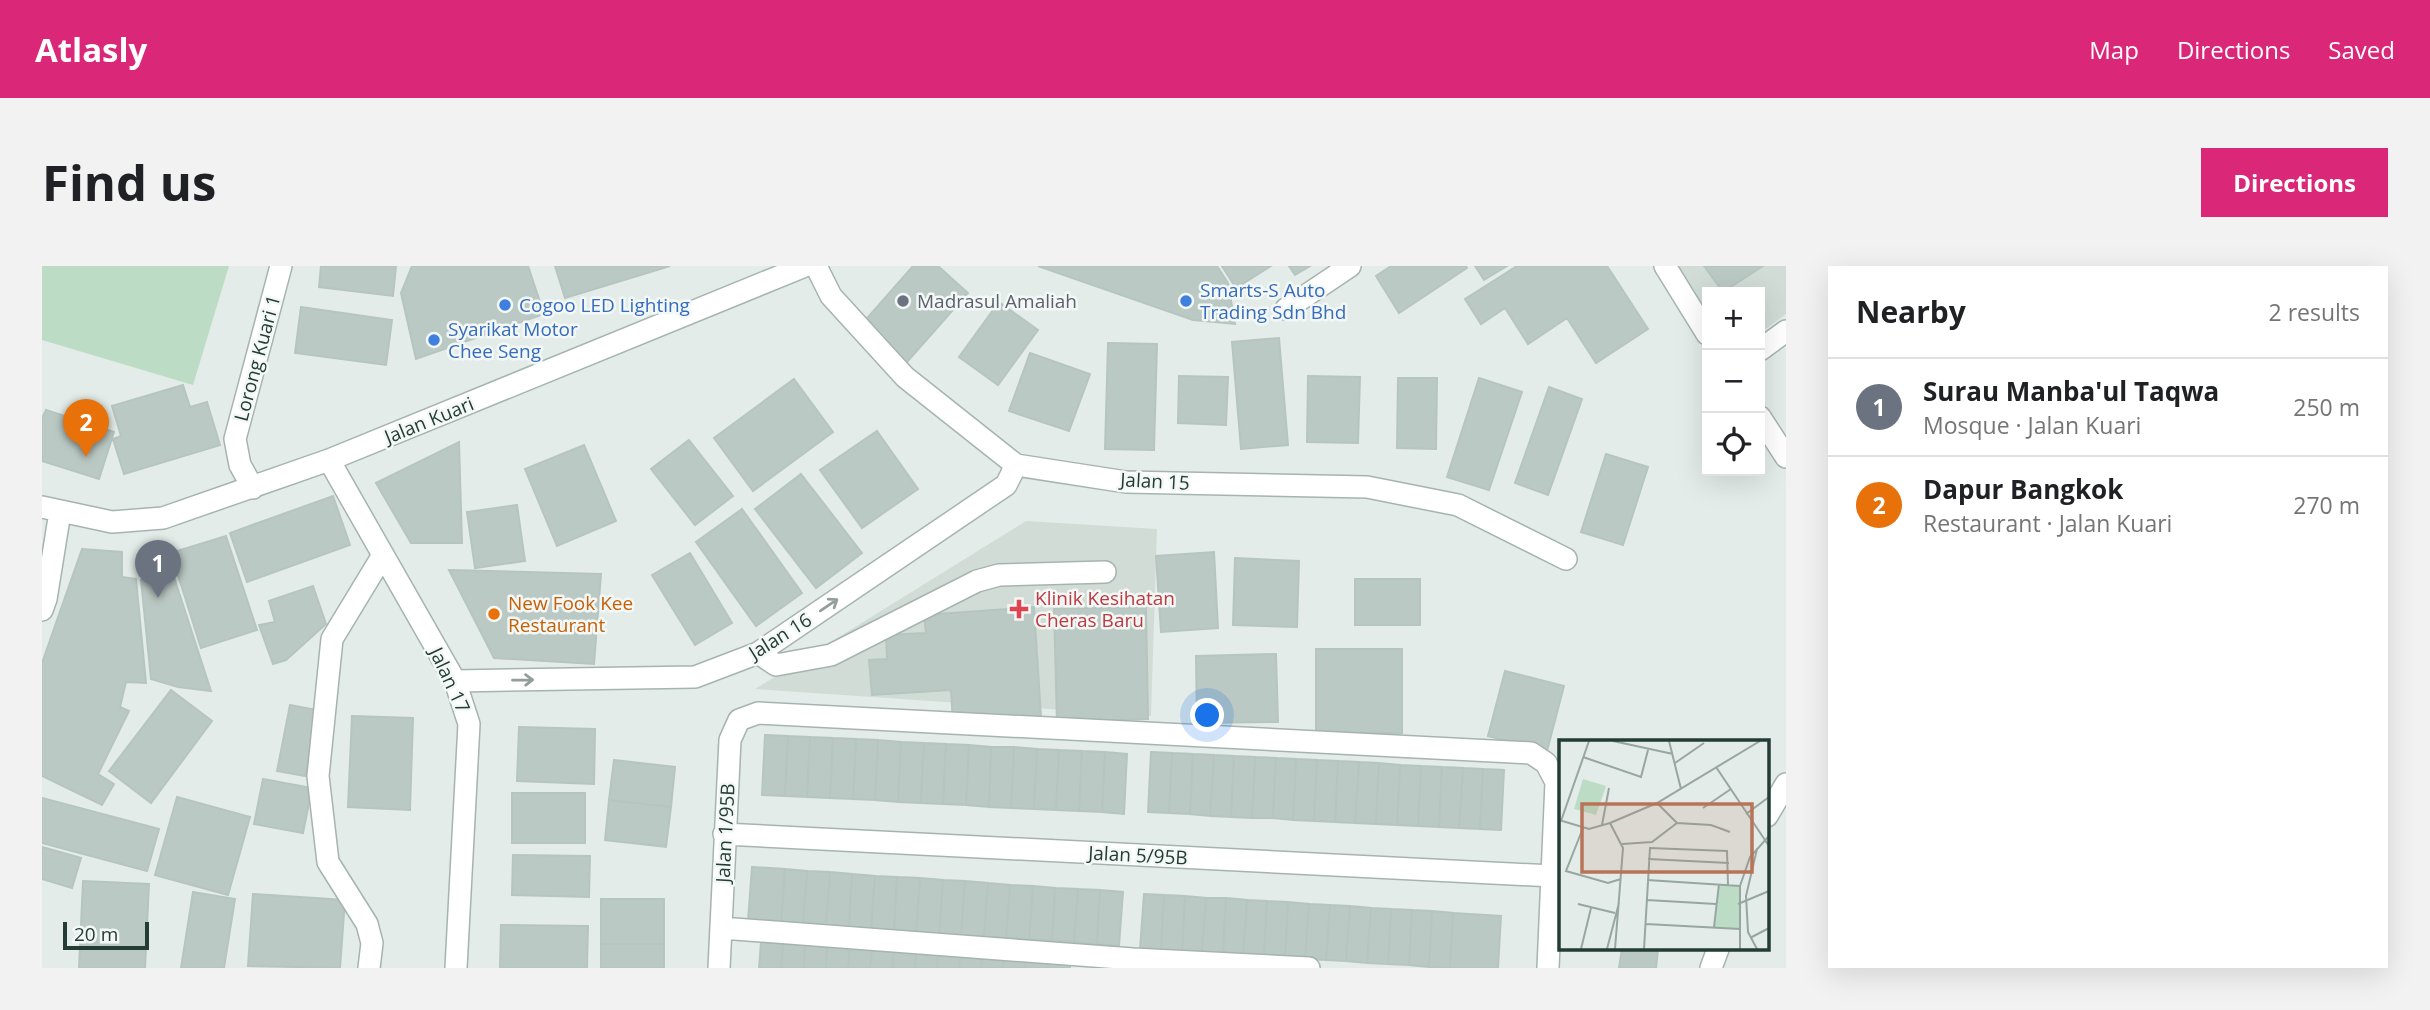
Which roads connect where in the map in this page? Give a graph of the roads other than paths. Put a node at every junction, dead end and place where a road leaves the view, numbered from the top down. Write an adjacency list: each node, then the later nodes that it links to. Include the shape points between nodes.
1 (281, 266): 14 (street, Lorong Kuari 1, via 235,439 240,465)
2 (805, 266): 12 (street, Jalan Kuari)
3 (816, 266): 13 (street, Jalan 15, via 831,296 905,377)
4 (1350, 266): 6 (street)
5 (1665, 266): 7 (street)
6 (1286, 309)
7 (1702, 326)
8 (1786, 331): 9 (street)
9 (1765, 346)
10 (1765, 424): 11 (street)
11 (1786, 457)
12 (329, 460): 14 (street, Jalan Kuari); 16 (street, Jalan 17)
13 (1016, 465): 17 (street, Jalan 15, via 1126,482 1367,487 1458,505); 20 (street, Jalan 16, one-way to 13, via 1006,485)
14 (253, 488): 15 (street, Jalan Kuari, via 163,518 112,522)
15 (51, 510): 19 (street)
16 (383, 555): 21 (street, Jalan 17); 28 (street, via 332,639 318,776 328,862 366,924 372,943)
17 (1566, 559)
18 (1105, 572): 20 (street, via 999,575 977,581 831,655 776,665)
19 (42, 610)
20 (758, 653): 21 (street, Jalan 16, one-way to 20, via 695,677)
21 (455, 681): 29 (street, Jalan 17, via 470,724)
22 (1786, 785): 23 (street)
23 (1769, 813)
24 (724, 834): 25 (street, Jalan 5/95B); 25 (street, Jalan 1/95B, via 730,740 739,720 758,713 1531,753 1545,763 1556,782); 26 (street, Jalan 1/95B)
25 (1552, 876): 32 (street)
26 (721, 928): 30 (street, Jalan 1/95B); 31 (street)
27 (1718, 950): 33 (street)
28 (369, 968)
29 (456, 968)
30 (719, 968)
31 (1309, 968)
32 (1548, 968)
33 (1711, 968)

